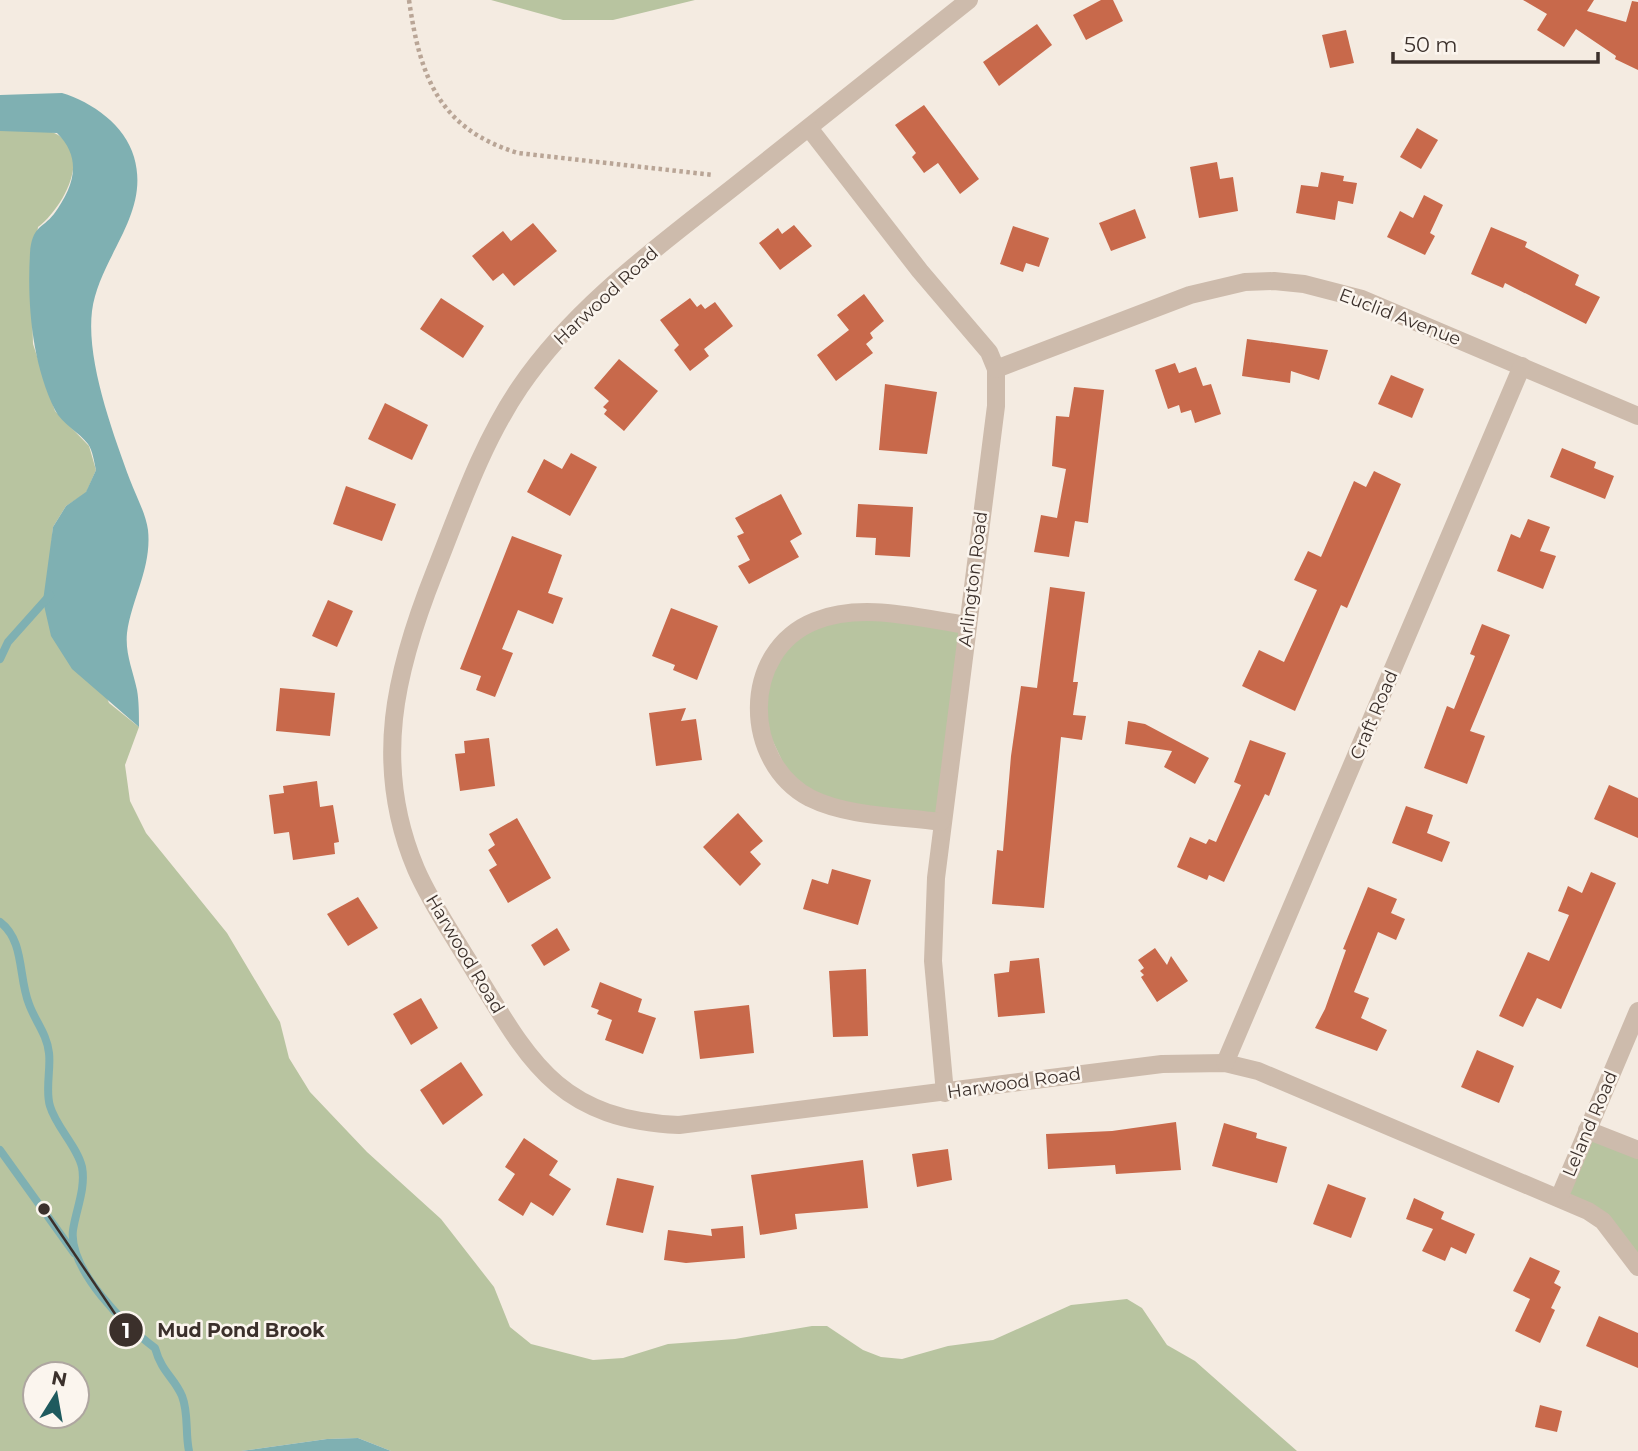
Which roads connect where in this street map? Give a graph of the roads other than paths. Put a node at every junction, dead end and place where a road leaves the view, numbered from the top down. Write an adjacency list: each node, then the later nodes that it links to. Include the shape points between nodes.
1 (969, 0): 2 (street, Harwood Road)
2 (809, 128): 4 (street, Arlington Road, via 920,271 978,337); 10 (street, Harwood Road, via 593,303 541,359 500,420 468,489 402,661 392,728 396,802 404,837 430,899 513,1033 557,1086 583,1105 613,1117 679,1125)
3 (1522, 366): 4 (street, Euclid Avenue, via 1362,299 1274,281 1245,282 1191,295); 5 (street, Euclid Avenue); 9 (street, Craft Road)
4 (996, 369): 6 (street, Arlington Road, via 996,406)
5 (1638, 416)
6 (968, 625): 7 (street, Arlington Road); 7 (street, via 875,612 833,615 812,622 777,649 766,665 760,687 762,735 775,765 795,788 832,805)
7 (941, 822): 10 (street, Arlington Road, via 933,961)
8 (1638, 1011): 11 (street, Leland Road)
9 (1225, 1063): 10 (street, Harwood Road, via 1163,1064); 13 (street, Harwood Road, via 1288,1083)
10 (945, 1093)
11 (1587, 1130): 12 (street); 13 (street, Leland Road)
12 (1638, 1150)
13 (1559, 1198): 14 (street, Harwood Road, via 1603,1221)
14 (1638, 1267)

